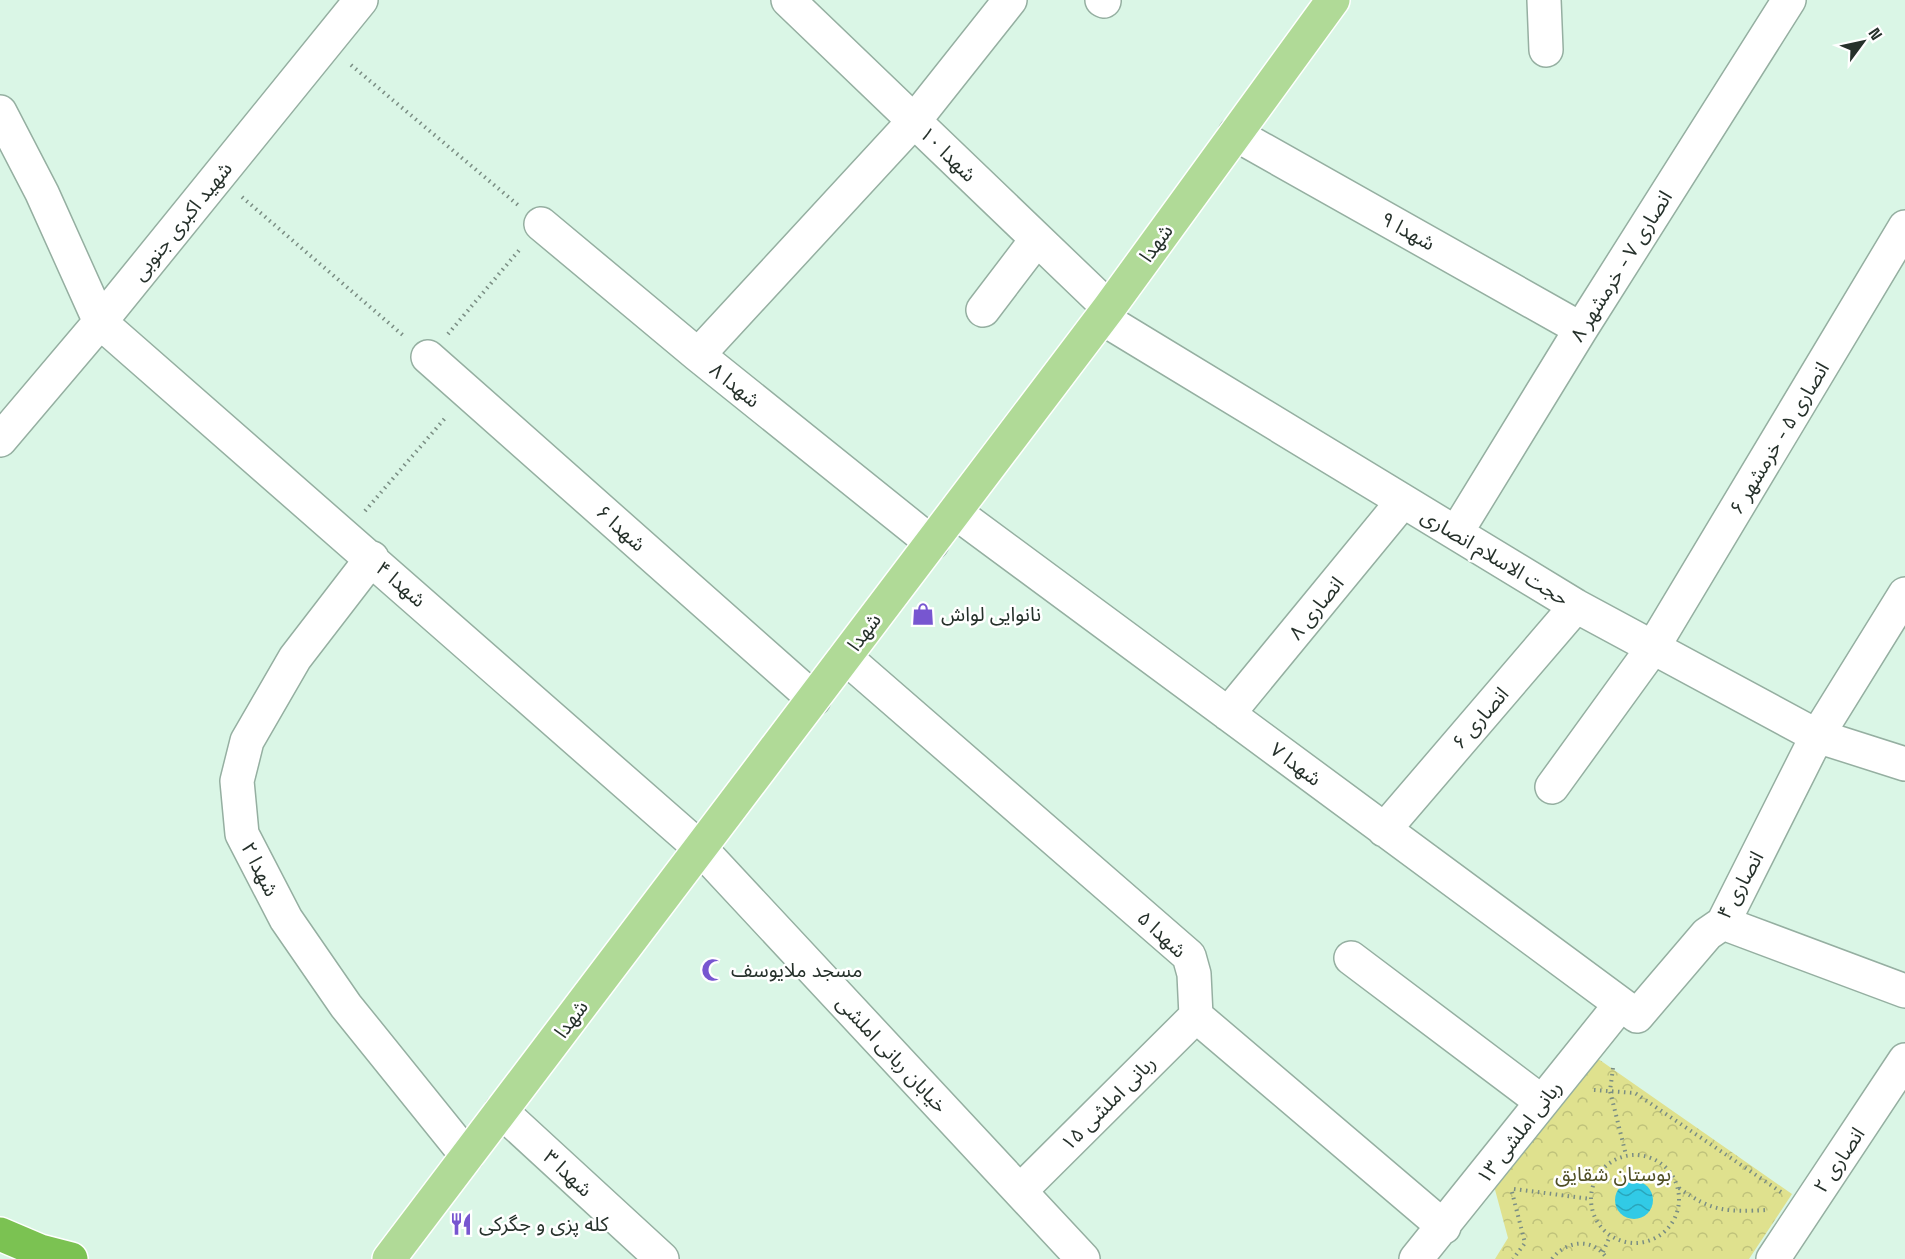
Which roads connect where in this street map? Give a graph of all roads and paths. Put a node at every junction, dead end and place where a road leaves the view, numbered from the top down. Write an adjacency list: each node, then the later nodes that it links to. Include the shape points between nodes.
1 (361, 0): 7 (street, شهید اکبری جنوبی)
2 (788, 0): 10 (street, شهدا ۱۰)
3 (1010, 0): 10 (street)
4 (1333, 0): 11 (main road, شهدا)
5 (1544, 0): 8 (street)
6 (1789, 0): 19 (street, انصاری ۷ - خرمشهر ۸)
7 (326, 44): 12 (street, شهید اکبری جنوبی); 13 (path)
8 (1546, 50)
9 (0, 112): 18 (street, via 42,193)
10 (914, 121): 15 (street, شهدا ۱۰); 20 (street)
11 (1235, 134): 17 (main road, شهدا); 19 (street, شهدا ۹)
12 (218, 176): 18 (street, شهید اکبری جنوبی); 21 (path)
13 (541, 224): 20 (street, شهدا ۸); 21 (path)
14 (1905, 227): 32 (street, انصاری ۵ - خرمشهر ۶)
15 (1037, 239): 16 (street); 17 (street, شهدا ۱۰)
16 (982, 309)
17 (1106, 313): 24 (street, حجت الاسلام انصاری); 25 (main road, شهدا)
18 (100, 322): 23 (street, شهید اکبری جنوبی); 27 (street, شهدا ۴)
19 (1581, 329): 26 (street, انصاری ۷ - خرمشهر ۸)
20 (698, 355): 28 (street, شهدا ۸)
21 (428, 357): 22 (street, شهدا ۶)
22 (468, 392): 27 (path); 34 (street, شهدا ۶)
23 (0, 440)
24 (1403, 501): 26 (street, حجت الاسلام انصاری); 35 (street, انصاری ۸)
25 (955, 512): 28 (main road, شهدا); 35 (street, شهدا ۷)
26 (1456, 533): 31 (street, حجت الاسلام انصاری)
27 (345, 535): 29 (street, شهدا ۴)
28 (932, 543): 33 (main road, شهدا)
29 (372, 558): 40 (street, شهدا ۴); 53 (street, شهدا ۲, via 295,658 247,741 237,781 242,834 286,919 346,1006)
30 (1905, 594): 36 (street, انصاری ۴)
31 (1576, 606): 32 (street, حجت الاسلام انصاری); 39 (street, انصاری ۶)
32 (1652, 649): 36 (street, حجت الاسلام انصاری); 38 (street, انصاری ۵ - خرمشهر ۶)
33 (845, 657): 34 (main road, شهدا); 45 (street, شهدا ۵, via 1189,956)
34 (814, 699): 40 (main road, شهدا)
35 (1228, 714): 39 (street, شهدا ۷)
36 (1817, 736): 37 (street, حجت الاسلام انصاری); 41 (street, انصاری ۴)
37 (1905, 764)
38 (1552, 787)
39 (1384, 830): 44 (street, شهدا ۷)
40 (700, 848): 51 (main road, شهدا); 57 (street, خیابان ربانی املشی)
41 (1723, 923): 43 (street); 44 (street, انصاری ۴)
42 (1351, 958): 50 (street)
43 (1905, 991)
44 (1629, 1010): 50 (street, ربانی املشی ۱۳)
45 (1196, 1016): 57 (street, ربانی املشی ۱۵); 60 (street)
46 (1614, 1059): 49 (path)
47 (1905, 1060): 59 (street, انصاری ۲)
48 (1592, 1090): 49 (path)
49 (1610, 1091): 52 (path); 59 (path, via 1635,1093)
50 (1542, 1102): 60 (street, ربانی املشی ۱۳)
51 (501, 1111): 53 (main road, شهدا); 66 (street, شهدا ۳)
52 (1626, 1155): 56 (path, via 1649,1156 1668,1168); 58 (path, via 1608,1164 1595,1179)
53 (467, 1156): 65 (main road, شهدا)
54 (1518, 1179): 55 (path)
55 (1511, 1188): 58 (path); 69 (path, via 1525,1243)
56 (1679, 1188): 59 (path, via 1701,1204 1724,1212); 62 (path, via 1679,1209 1669,1228 1652,1240 1630,1244)
57 (1020, 1191): 67 (street, خیابان ربانی املشی)
58 (1591, 1199): 62 (path, via 1596,1220)
59 (1806, 1209): 72 (street, انصاری ۲)
60 (1444, 1227): 68 (street, ربانی املشی ۱۳)
61 (0, 1234): 64 (highway)
62 (1610, 1236): 63 (path)
63 (1603, 1252): 70 (path, via 1589,1244 1574,1243 1559,1250); 71 (path)
64 (72, 1259)
65 (389, 1259)
66 (662, 1259)
67 (1083, 1259)
68 (1416, 1259)
69 (1513, 1259)
70 (1552, 1259)
71 (1607, 1259)
72 (1773, 1259)

